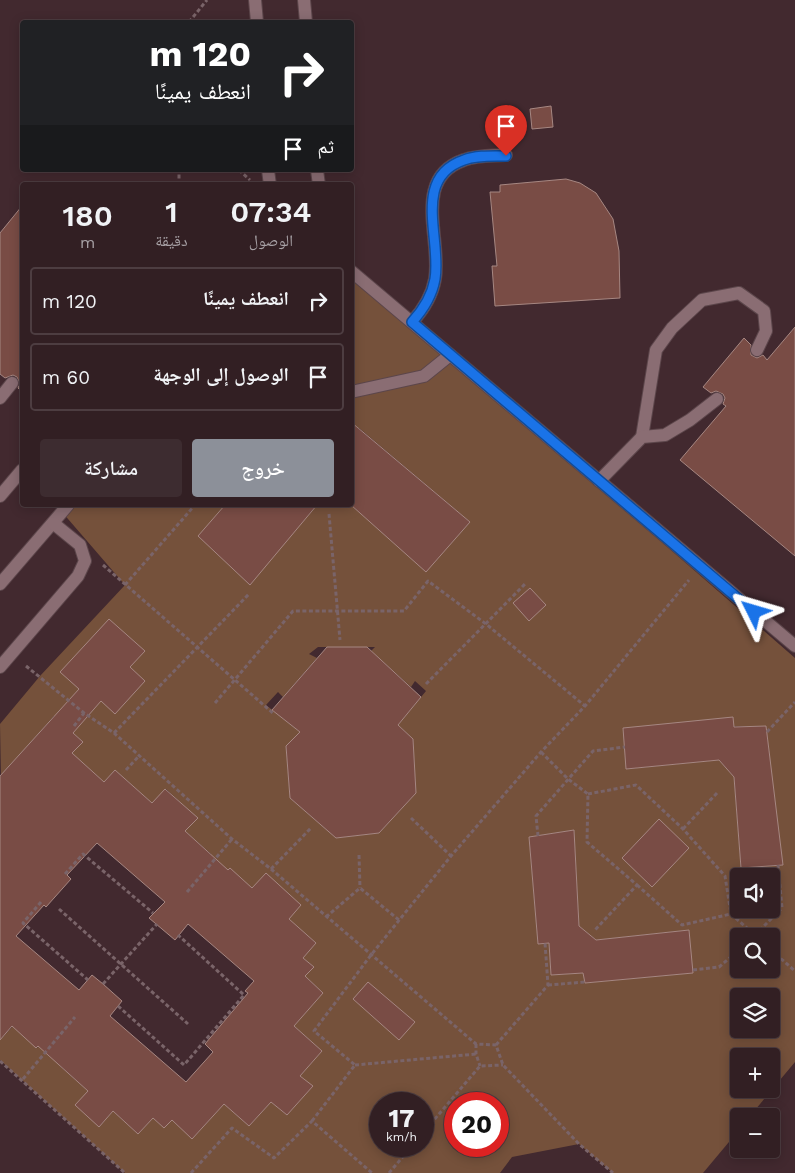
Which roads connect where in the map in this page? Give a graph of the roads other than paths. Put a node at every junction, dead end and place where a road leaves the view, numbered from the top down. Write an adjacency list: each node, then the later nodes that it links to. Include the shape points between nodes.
1 (255, 0): 3 (lane)
2 (304, 0): 4 (lane)
3 (257, 20)
4 (306, 20)
5 (506, 156): 7 (lane, via 456,163 436,184 431,203 435,280 427,303)
6 (354, 274): 7 (lane)
7 (412, 322): 9 (lane)
8 (757, 350): 14 (lane, via 766,331 764,311 739,293 702,300 672,328 656,350)
9 (450, 355): 11 (lane, via 424,376); 16 (lane)
10 (12, 383): 12 (lane)
11 (354, 391)
12 (0, 398)
13 (717, 399): 14 (lane, via 665,435)
14 (642, 437): 16 (lane)
15 (20, 472): 17 (lane)
16 (600, 481): 21 (lane)
17 (0, 496)
18 (66, 507): 19 (lane)
19 (52, 522): 20 (lane); 22 (lane, via 80,545 85,561 78,576)
20 (0, 584)
21 (795, 646)
22 (0, 667)

